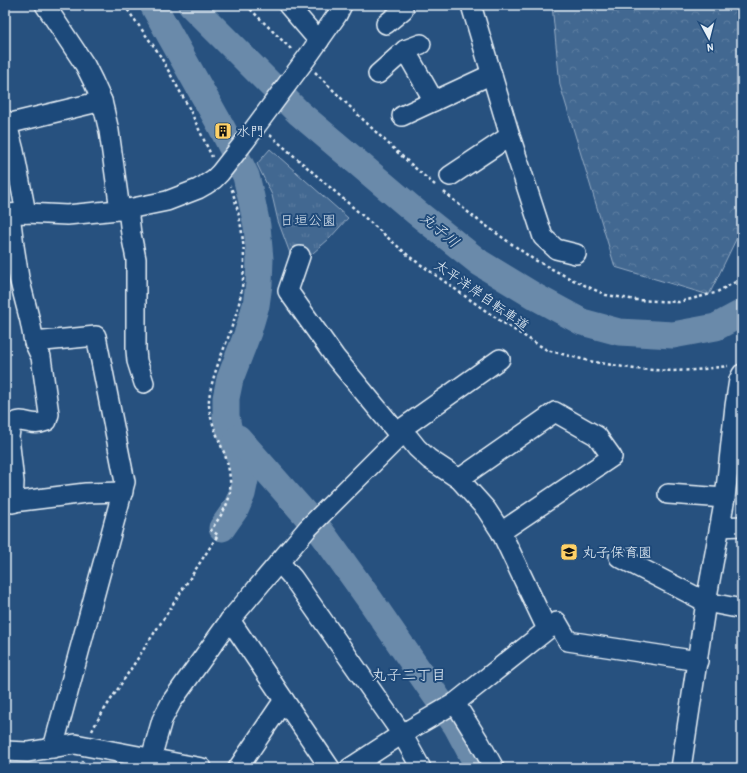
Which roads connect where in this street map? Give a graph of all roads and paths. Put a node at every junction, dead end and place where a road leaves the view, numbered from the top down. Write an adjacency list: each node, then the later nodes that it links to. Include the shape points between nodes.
1 (46, 5): 13 (street, via 85,65)
2 (124, 5): 19 (path, via 158,52)
3 (246, 5): 10 (path)
4 (288, 5): 9 (street)
5 (342, 5): 9 (street)
6 (401, 5): 8 (street, via 403,10)
7 (472, 5): 12 (street)
8 (386, 24)
9 (319, 41): 10 (street)
10 (303, 63): 17 (street); 25 (path, via 418,171 476,218 533,259 571,279 606,295 636,300 679,302 715,293)
11 (378, 74): 14 (street, via 413,47)
12 (492, 74): 14 (street); 18 (street)
13 (102, 101): 16 (street); 21 (street)
14 (434, 102): 15 (street)
15 (402, 116)
16 (6, 122): 22 (street, via 14,151)
17 (260, 122): 19 (street); 28 (path, 太平洋岸自転車道, via 410,256 511,328 547,350 635,369)
18 (510, 136): 20 (street); 23 (street, via 543,237 556,249)
19 (223, 169): 21 (street, via 198,189 167,201); 50 (path, via 240,219 244,278 237,312 213,380 209,399 211,421 224,450 229,471 228,500 211,530 218,535 97,721)
20 (450, 176)
21 (124, 210): 22 (street, via 67,215); 29 (street, via 136,259 136,350)
22 (14, 214): 26 (street, via 14,246 19,278)
23 (576, 254)
24 (300, 256): 30 (street, via 288,291 334,357)
25 (741, 278)
26 (34, 342): 33 (street, via 96,336 125,482); 36 (street, via 41,357 54,419 39,424 19,421 11,424 9,437 14,482)
27 (500, 359): 30 (street)
28 (738, 369): 31 (street)
29 (144, 383)
30 (399, 434): 32 (street, via 409,438 429,459); 41 (street, via 308,528)
31 (736, 455): 35 (street)
32 (459, 479): 39 (street, via 486,509); 39 (street, via 555,412 597,436 612,457)
33 (123, 492): 36 (street, via 86,493); 51 (street)
34 (668, 494): 35 (street)
35 (725, 498): 38 (street)
36 (9, 503)
37 (742, 526): 38 (street)
38 (720, 527): 42 (street)
39 (501, 532): 45 (street)
40 (619, 557): 42 (street)
41 (279, 562): 44 (street); 49 (street, via 293,578)
42 (706, 602): 43 (street); 46 (street)
43 (742, 609)
44 (230, 620): 47 (street); 53 (street, via 172,701 162,720)
45 (547, 629): 46 (street, via 557,622 568,641); 48 (street)
46 (698, 661): 63 (street)
47 (284, 700): 58 (street); 59 (street)
48 (455, 703): 49 (street); 62 (street)
49 (402, 734): 60 (street); 61 (street)
50 (87, 746): 51 (street, via 75,744); 55 (street); 56 (path)
51 (53, 748): 54 (street)
52 (5, 751): 54 (street, via 28,752)
53 (151, 758): 55 (street); 57 (street)
54 (34, 760)
55 (126, 761)
56 (82, 768)
57 (201, 768)
58 (238, 768)
59 (330, 768)
60 (350, 768)
61 (421, 768)
62 (494, 768)
63 (681, 768)

